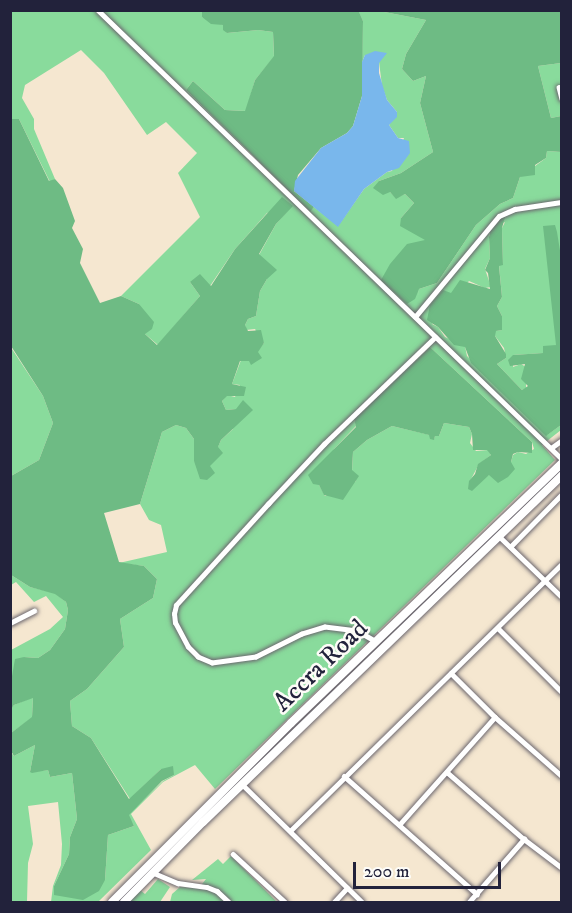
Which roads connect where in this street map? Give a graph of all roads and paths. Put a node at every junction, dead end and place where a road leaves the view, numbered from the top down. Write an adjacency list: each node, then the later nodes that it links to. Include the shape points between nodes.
1 (98, 10): 5 (street)
2 (559, 87): 3 (street)
3 (561, 99)
4 (561, 202): 5 (street, via 515,209 499,216)
5 (415, 317): 6 (street)
6 (435, 337): 8 (street); 20 (street, via 324,444 176,604 174,614 188,647 212,663 256,657 325,627 357,631)
7 (561, 440): 8 (street)
8 (551, 448): 9 (street)
9 (561, 461): 20 (highway, Accra Road)
10 (561, 475): 12 (highway, Accra Road)
11 (561, 494): 13 (street)
12 (499, 536): 13 (street); 29 (highway, Accra Road)
13 (510, 547): 15 (street)
14 (561, 564): 15 (street)
15 (545, 580): 16 (street); 19 (street)
16 (561, 597)
17 (34, 611): 18 (street)
18 (10, 623)
19 (498, 628): 21 (street); 22 (street)
20 (376, 642): 38 (highway, Accra Road)
21 (451, 673): 23 (street); 27 (street)
22 (561, 692)
23 (495, 717): 25 (street); 26 (street)
24 (561, 765): 25 (street)
25 (556, 771): 28 (street)
26 (448, 773): 30 (street); 32 (street)
27 (344, 776): 30 (street); 31 (street)
28 (561, 776)
29 (242, 784): 31 (street); 35 (highway, Accra Road)
30 (399, 825): 37 (street)
31 (290, 831): 36 (street)
32 (524, 839): 34 (street); 37 (street)
33 (233, 854): 41 (street)
34 (561, 868)
35 (154, 873): 39 (highway, Accra Road); 40 (street, via 178,883 207,887)
36 (347, 888): 42 (street); 43 (street)
37 (477, 894): 44 (street)
38 (112, 903)
39 (124, 903)
40 (229, 903)
41 (285, 903)
42 (334, 903)
43 (362, 903)
44 (470, 903)

